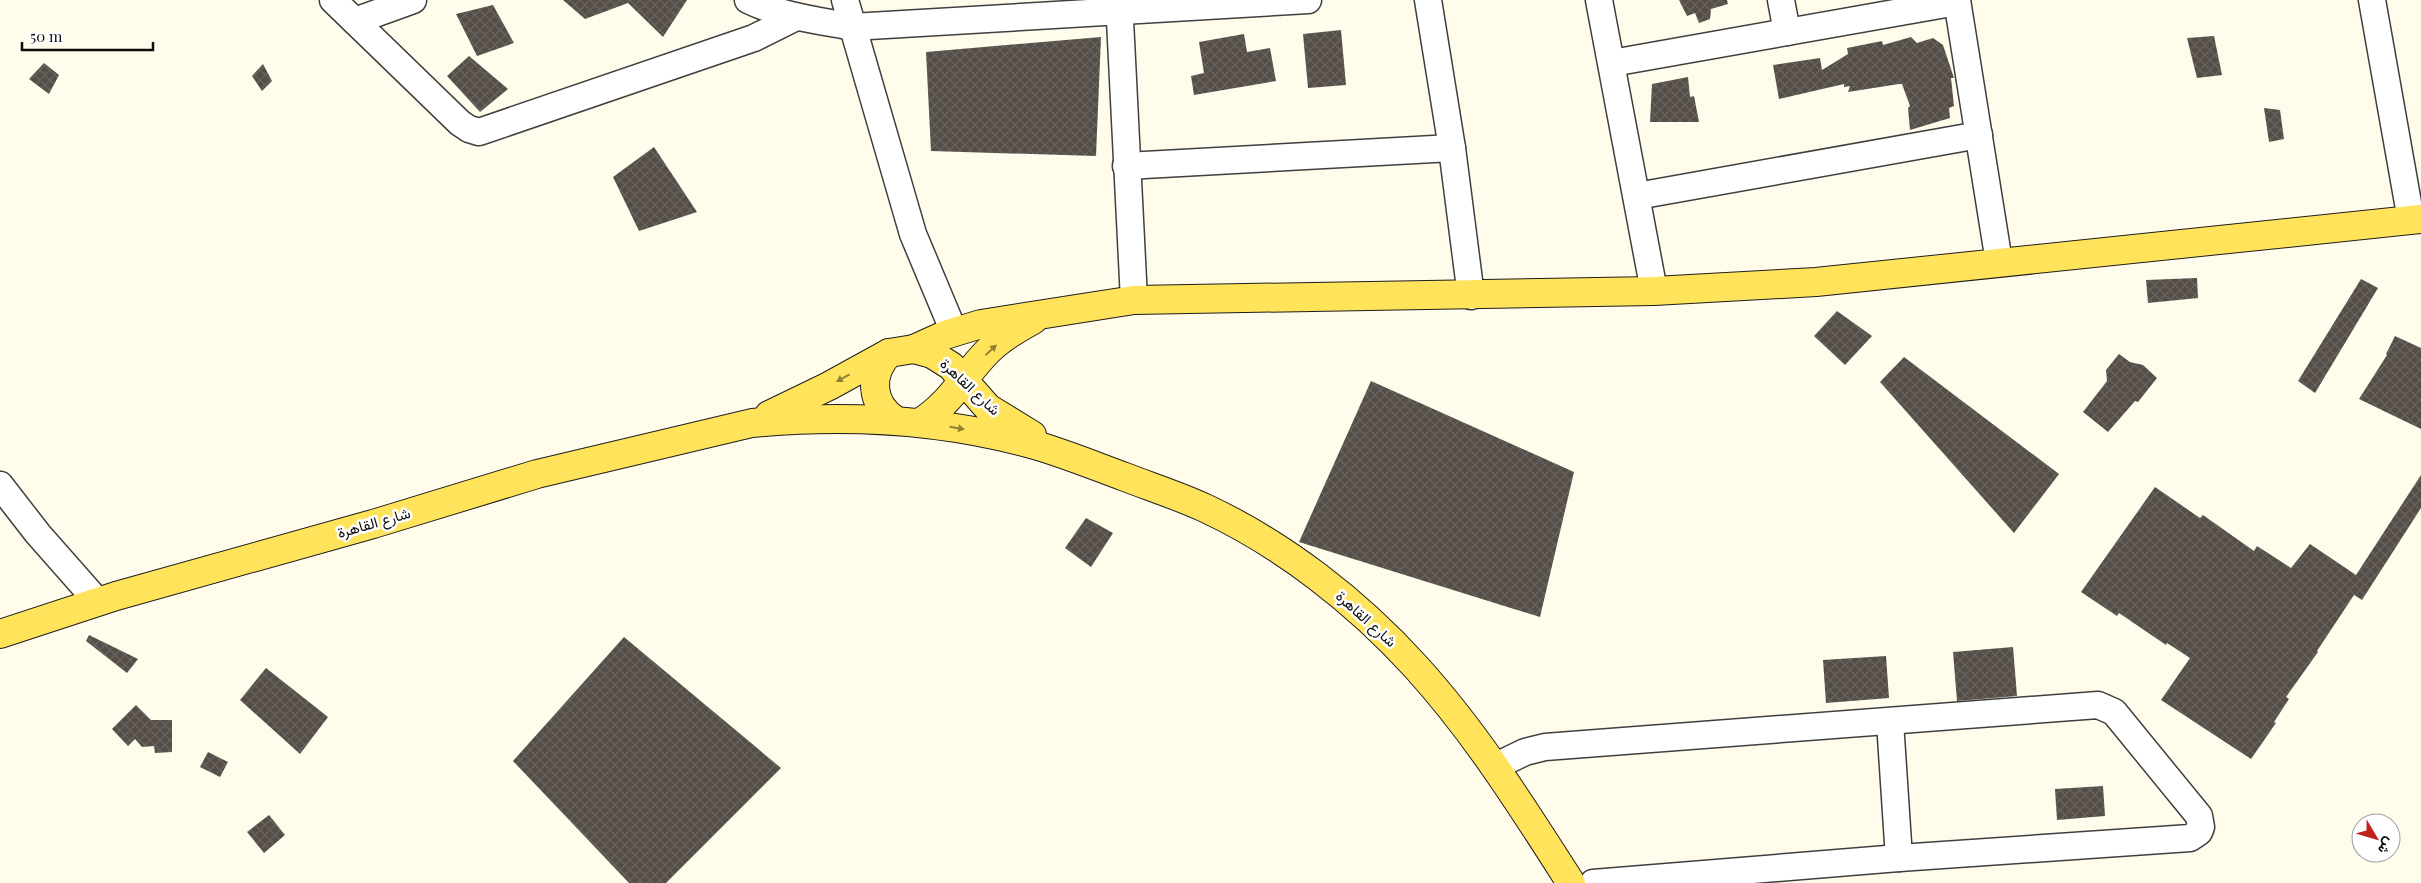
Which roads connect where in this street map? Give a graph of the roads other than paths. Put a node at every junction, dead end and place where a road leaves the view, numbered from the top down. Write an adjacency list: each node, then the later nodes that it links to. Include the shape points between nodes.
1 (333, 0): 13 (street)
2 (413, 0): 13 (street)
3 (845, 0): 14 (street)
4 (1308, 0): 11 (street)
5 (1428, 0): 18 (street)
6 (1599, 0): 16 (street)
7 (1781, 0): 15 (street)
8 (2372, 0): 21 (street)
9 (1957, 1): 15 (street); 17 (street)
10 (762, 3): 12 (street)
11 (1120, 6): 14 (street); 19 (street)
12 (796, 17): 13 (street, via 754,38 479,132 460,123); 14 (street)
13 (355, 21)
14 (852, 26): 27 (street, via 913,234)
15 (1787, 32): 16 (street)
16 (1612, 63): 20 (street)
17 (1979, 135): 20 (street); 22 (street)
18 (1452, 148): 19 (street); 24 (street)
19 (1126, 166): 25 (street)
20 (1637, 196): 23 (street)
21 (2416, 220): 22 (main road)
22 (1999, 262): 23 (main road, via 1816,282)
23 (1654, 291): 24 (main road)
24 (1471, 296): 25 (main road)
25 (1134, 300): 26 (main road)
26 (1049, 314): 27 (main road, via 981,324); 29 (main road, one-way to 26, via 987,352 1002,340)
27 (954, 332): 28 (main road)
28 (901, 351): 29 (main road, شارع القاهرة, via 942,360); 30 (main road, via 878,367 874,384 878,401 888,415); 31 (main road, شارع القاهرة, one-way to 31)
29 (965, 381): 30 (main road, via 940,408); 32 (main road, شارع القاهرة, via 998,415)
30 (908, 421): 31 (main road, شارع القاهرة, via 824,418); 32 (main road, شارع القاهرة, one-way to 32, via 999,436)
31 (752, 423): 34 (main road, شارع القاهرة, via 537,474)
32 (1075, 458): 37 (main road, شارع القاهرة, via 1211,511 1263,540 1330,586 1415,665)
33 (0, 485): 34 (street)
34 (98, 602): 35 (main road, شارع القاهرة)
35 (0, 634)
36 (1890, 722): 37 (street, via 1546,747 1525,752); 38 (street); 38 (street, via 2088,705 2106,707 2120,718 2201,821 2199,832 2190,838)
37 (1496, 766): 39 (main road, شارع القاهرة)
38 (1899, 858): 40 (street)
39 (1571, 883)
40 (1593, 883)

